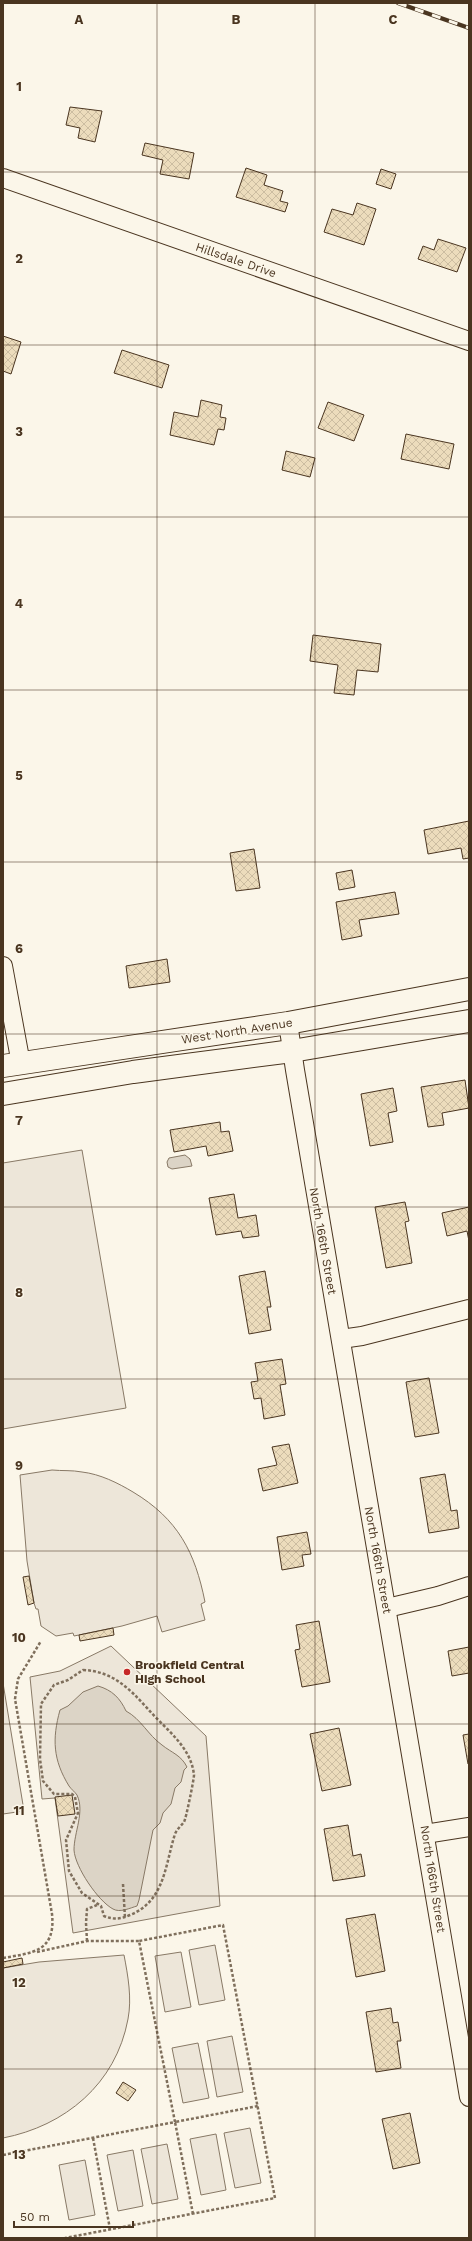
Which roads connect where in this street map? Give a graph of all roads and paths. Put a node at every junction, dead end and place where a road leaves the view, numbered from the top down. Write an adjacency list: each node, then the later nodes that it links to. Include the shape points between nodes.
1 (3, 178): 2 (street, Hillsdale Drive)
2 (469, 341)
3 (3, 966): 4 (street)
4 (5, 985): 9 (street)
5 (469, 989): 7 (main road, West North Avenue)
6 (469, 1021): 8 (main road)
7 (288, 1023): 8 (street, North 166th Street); 9 (main road, West North Avenue)
8 (292, 1051): 10 (main road, via 133,1072); 12 (street, North 166th Street)
9 (12, 1065)
10 (3, 1094)
11 (469, 1309): 12 (street)
12 (341, 1339): 14 (street, North 166th Street)
13 (469, 1586): 14 (street)
14 (387, 1608): 17 (street, North 166th Street)
15 (41, 1641): 23 (path, via 18,1679 15,1700 53,1920 46,1944)
16 (469, 1827): 17 (street)
17 (425, 1834): 25 (street, North 166th Street)
18 (123, 1884): 20 (path)
19 (98, 1904): 20 (path, via 104,1916 113,1920); 20 (path, via 82,1893 69,1871 66,1840 78,1813 75,1797 72,1794 54,1794 48,1789 43,1781 39,1749 41,1704 54,1685 83,1670 96,1670 112,1676 127,1687 179,1741 187,1754 194,1775 184,1821 176,1832 158,1891 145,1907); 21 (path, via 88,1909)
20 (125, 1918)
21 (87, 1941): 22 (path); 23 (path)
22 (140, 1941): 26 (path, via 223,1925); 27 (path)
23 (33, 1953): 24 (path)
24 (3, 1958)
25 (469, 2097)
26 (258, 2106): 27 (path); 30 (path, via 275,2198)
27 (176, 2122): 28 (path); 30 (path)
28 (93, 2138): 29 (path); 31 (path)
29 (3, 2155)
30 (193, 2214): 31 (path)
31 (110, 2229): 32 (path)
32 (65, 2238)

